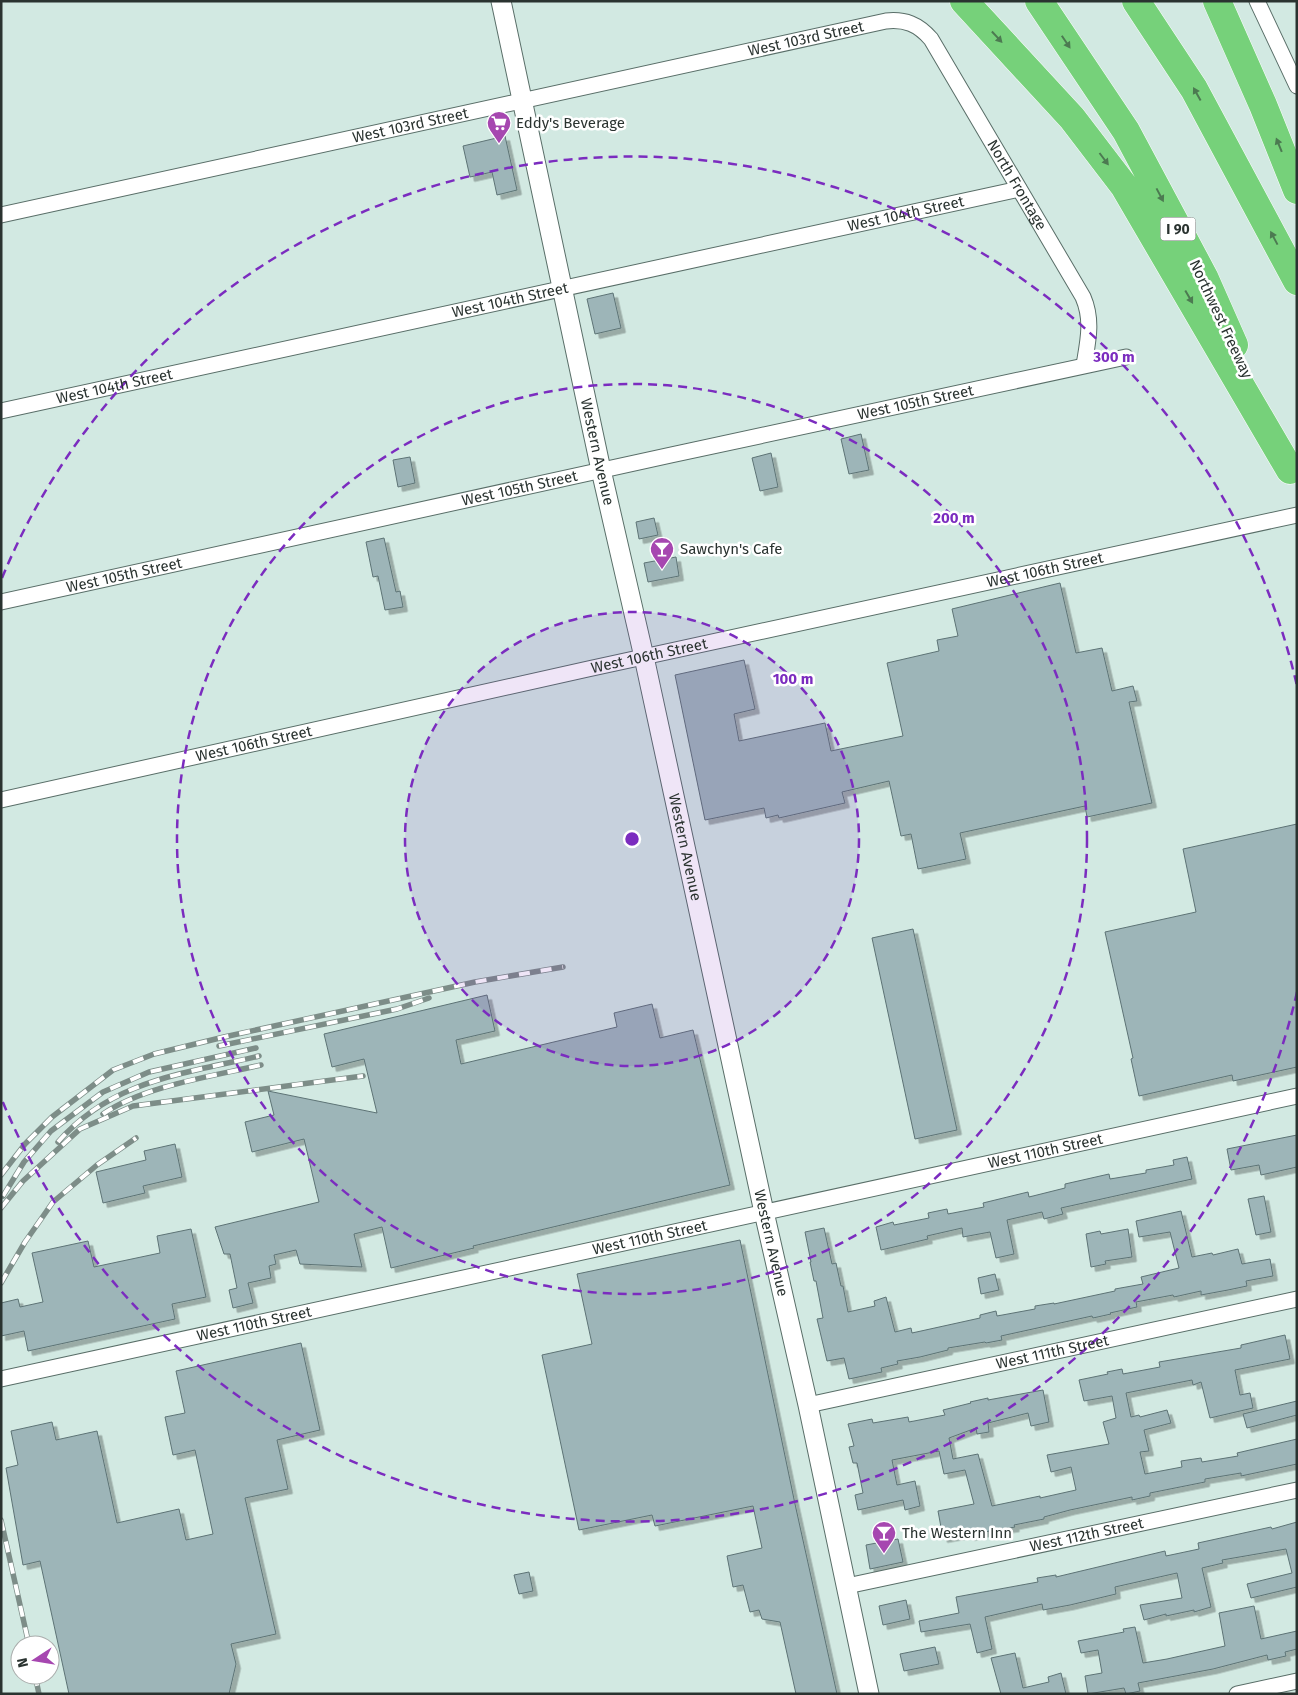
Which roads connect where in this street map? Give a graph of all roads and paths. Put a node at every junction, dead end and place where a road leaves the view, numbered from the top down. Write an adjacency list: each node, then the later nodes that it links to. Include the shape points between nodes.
1 (501, 1): 9 (street, Western Avenue)
2 (964, 1): 19 (highway, one-way to 19, via 1072,118 1124,186)
3 (1039, 1): 19 (highway, Northwest Freeway / I 90, one-way to 19, via 1126,131 1199,268)
4 (1136, 1): 13 (highway, one-way to 4, via 1194,89)
5 (1217, 1): 11 (highway, one-way to 5)
6 (1257, 1): 8 (street)
7 (908, 22): 9 (street, West 103rd Street, via 886,21); 10 (street, North Frontage, via 930,39)
8 (1297, 86)
9 (524, 101): 12 (street, West 103rd Street); 14 (street, Western Avenue)
10 (1018, 190): 14 (street, West 104th Street); 16 (street, North Frontage, via 1086,303 1089,329)
11 (1297, 190)
12 (1, 215)
13 (1297, 280)
14 (563, 288): 17 (street, West 104th Street); 18 (street, Western Avenue)
15 (1126, 357): 16 (street, West 105th Street)
16 (1084, 365): 18 (street, West 105th Street)
17 (1, 411)
18 (601, 470): 21 (street, West 105th Street); 22 (street, Western Avenue)
19 (1293, 480)
20 (1297, 515): 22 (street, West 106th Street)
21 (1, 602)
22 (644, 657): 23 (street, West 106th Street); 25 (street, Western Avenue)
23 (1, 800)
24 (1297, 1096): 25 (street, West 110th Street)
25 (764, 1212): 27 (street, West 110th Street); 28 (street, Western Avenue)
26 (1297, 1299): 28 (street, West 111th Street)
27 (1, 1379)
28 (808, 1405): 30 (street, Western Avenue)
29 (1297, 1490): 30 (street, West 112th Street)
30 (847, 1586): 32 (street, Western Avenue)
31 (1297, 1681): 33 (street)
32 (870, 1694)
33 (1237, 1694)

